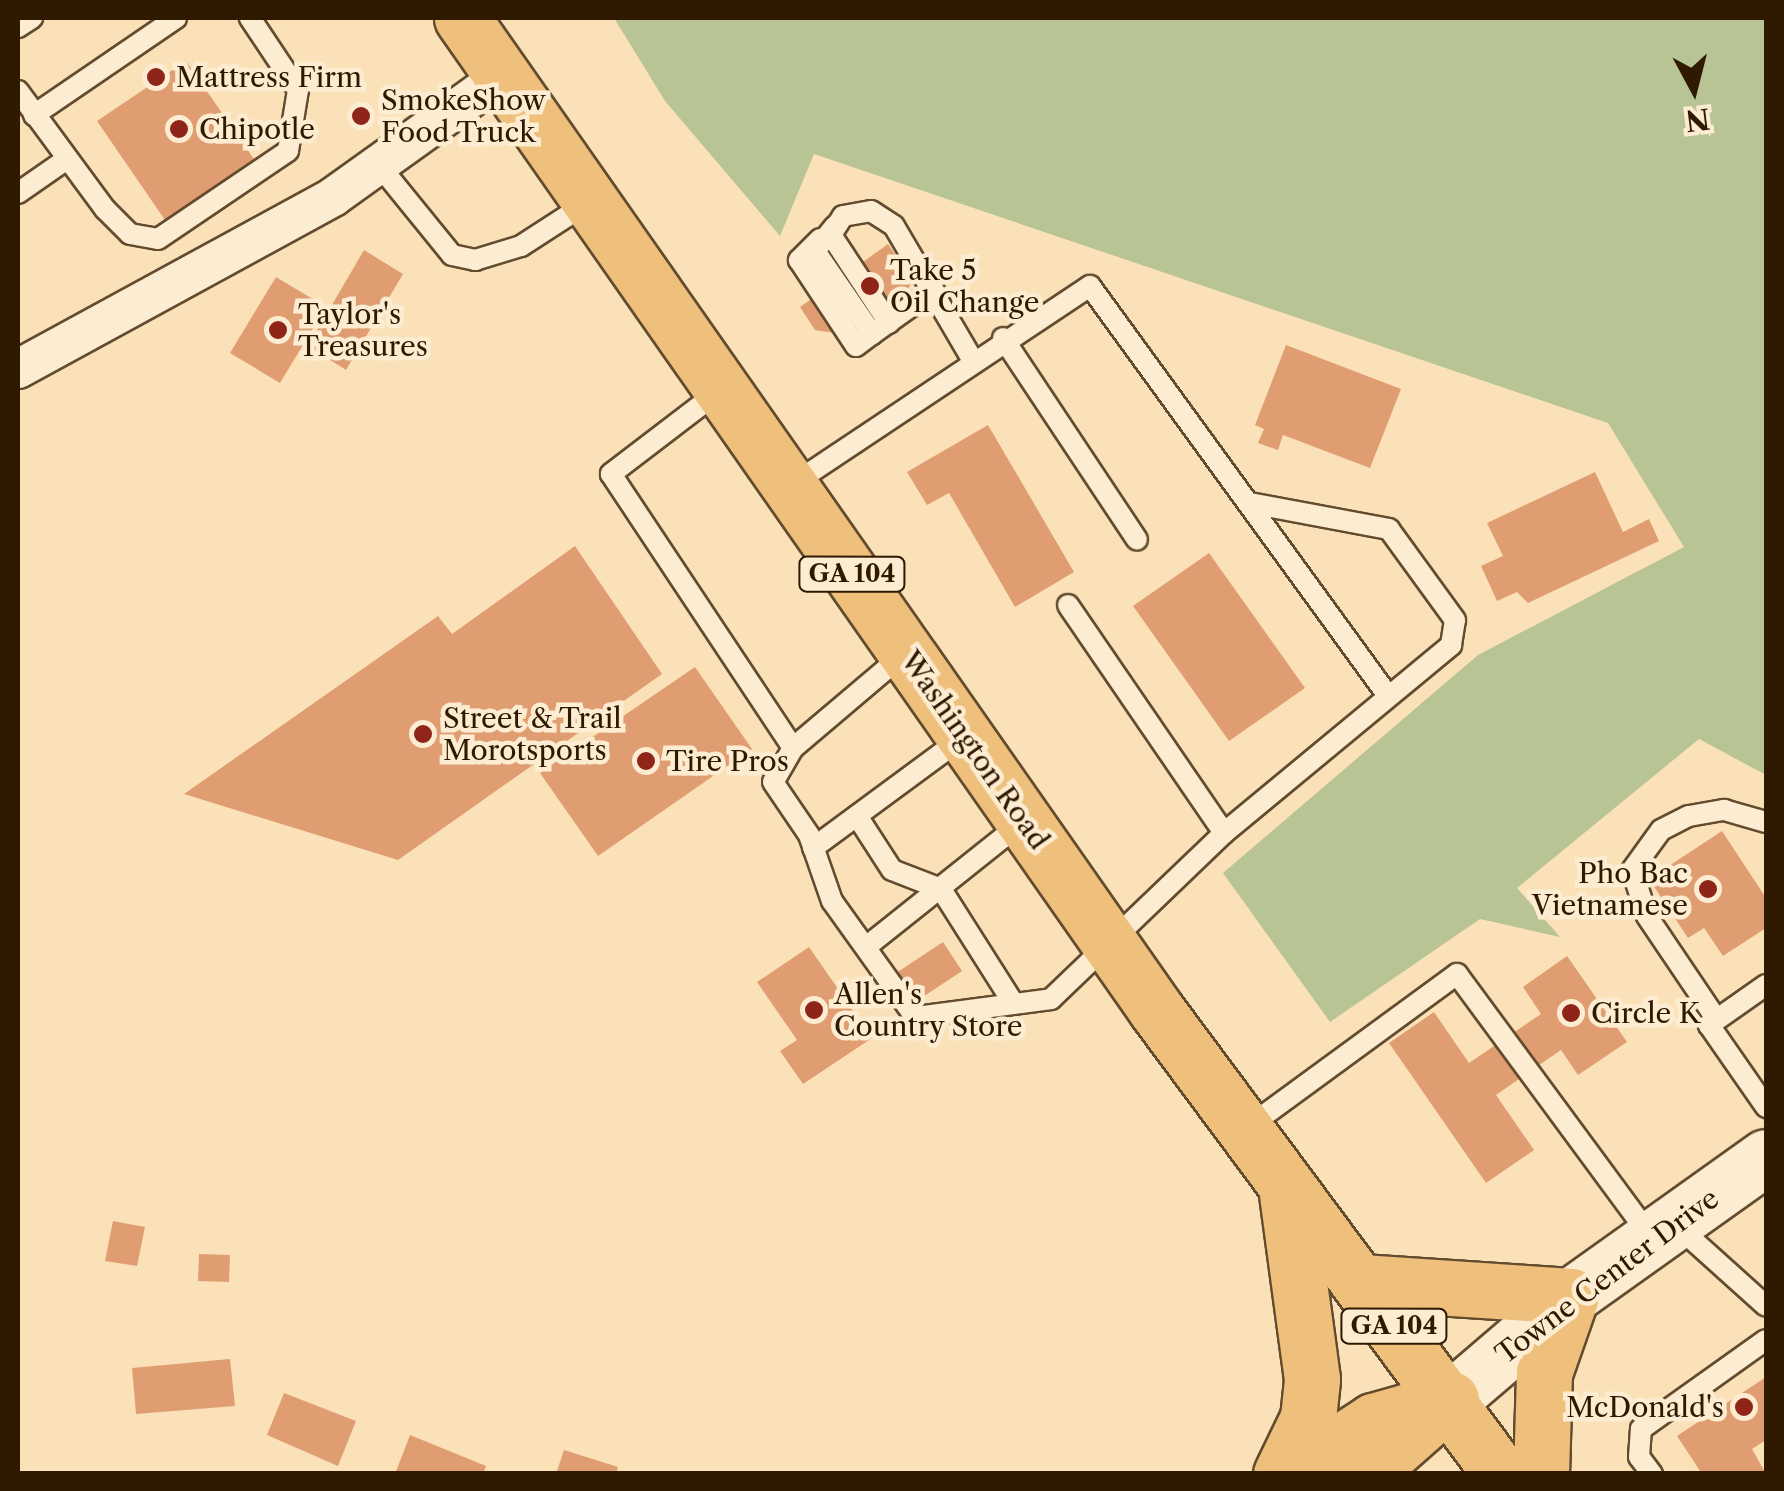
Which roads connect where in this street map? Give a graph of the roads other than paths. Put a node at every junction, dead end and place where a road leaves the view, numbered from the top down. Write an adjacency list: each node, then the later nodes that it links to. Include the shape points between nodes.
1 (32, 18): 5 (lane)
2 (176, 18): 8 (lane)
3 (250, 18): 9 (lane, via 298,90 288,151 158,238 130,234)
4 (462, 18): 6 (main road, Washington Road / GA 104)
5 (18, 27)
6 (502, 76): 10 (street); 12 (main road, Washington Road / GA 104)
7 (18, 91): 8 (lane)
8 (34, 114): 9 (lane)
9 (67, 159): 11 (lane)
10 (378, 164): 12 (lane, via 452,255 474,260 521,246); 16 (street)
11 (18, 193)
12 (591, 201): 17 (main road, Washington Road / GA 104)
13 (934, 290): 13 (lane, via 894,226 871,211 843,216 815,250 880,328); 15 (lane)
14 (1002, 338): 15 (lane); 19 (lane, via 1090,286); 20 (lane)
15 (972, 359): 18 (lane)
16 (18, 369)
17 (722, 389): 18 (main road, Washington Road / GA 104); 25 (lane, via 610,474)
18 (790, 486): 22 (main road, Washington Road / GA 104)
19 (1250, 503): 23 (lane); 23 (lane, via 1389,529 1456,620 1451,645)
20 (1137, 540)
21 (1068, 605): 29 (lane)
22 (906, 652): 24 (main road, Washington Road / GA 104); 25 (lane)
23 (1386, 693): 29 (lane)
24 (965, 736): 26 (lane); 27 (main road, Washington Road / GA 104)
25 (794, 748): 30 (lane, via 773,782)
26 (857, 816): 30 (lane); 31 (lane, via 892,870)
27 (1024, 821): 31 (lane); 32 (main road, Washington Road / GA 104)
28 (1766, 822): 36 (lane, via 1724,810 1688,816 1661,830 1632,870 1647,916 1716,1017)
29 (1224, 833): 32 (lane)
30 (813, 848): 33 (lane, via 832,901)
31 (941, 889): 33 (lane); 35 (lane)
32 (1107, 939): 35 (lane, via 1052,999); 38 (main road, Washington Road / GA 104)
33 (866, 947): 35 (lane, via 915,1017)
34 (1766, 986): 36 (lane)
35 (1014, 1004)
36 (1709, 1025): 37 (lane)
37 (1766, 1107)
38 (1245, 1129): 40 (main road, Washington Road / GA 104); 41 (lane, via 1456,974)
39 (1766, 1157): 41 (main road, Towne Center Drive)
40 (1284, 1181): 42 (main road, Washington Road / GA 104); 47 (main road, via 1312,1379 1308,1418)
41 (1663, 1231): 43 (main road, Towne Center Drive); 44 (lane)
42 (1361, 1282): 43 (main road); 46 (main road, Washington Road / GA 104)
43 (1571, 1296): 46 (main road, Towne Center Drive); 51 (main road, via 1544,1372)
44 (1766, 1306)
45 (1766, 1340): 52 (lane, via 1641,1429 1639,1457)
46 (1451, 1399): 48 (main road, via 1373,1421); 49 (main road); 50 (main road, Washington Road / GA 104)
47 (1281, 1474)
48 (1292, 1474)
49 (1366, 1474)
50 (1501, 1474)
51 (1540, 1474)
52 (1652, 1474)

